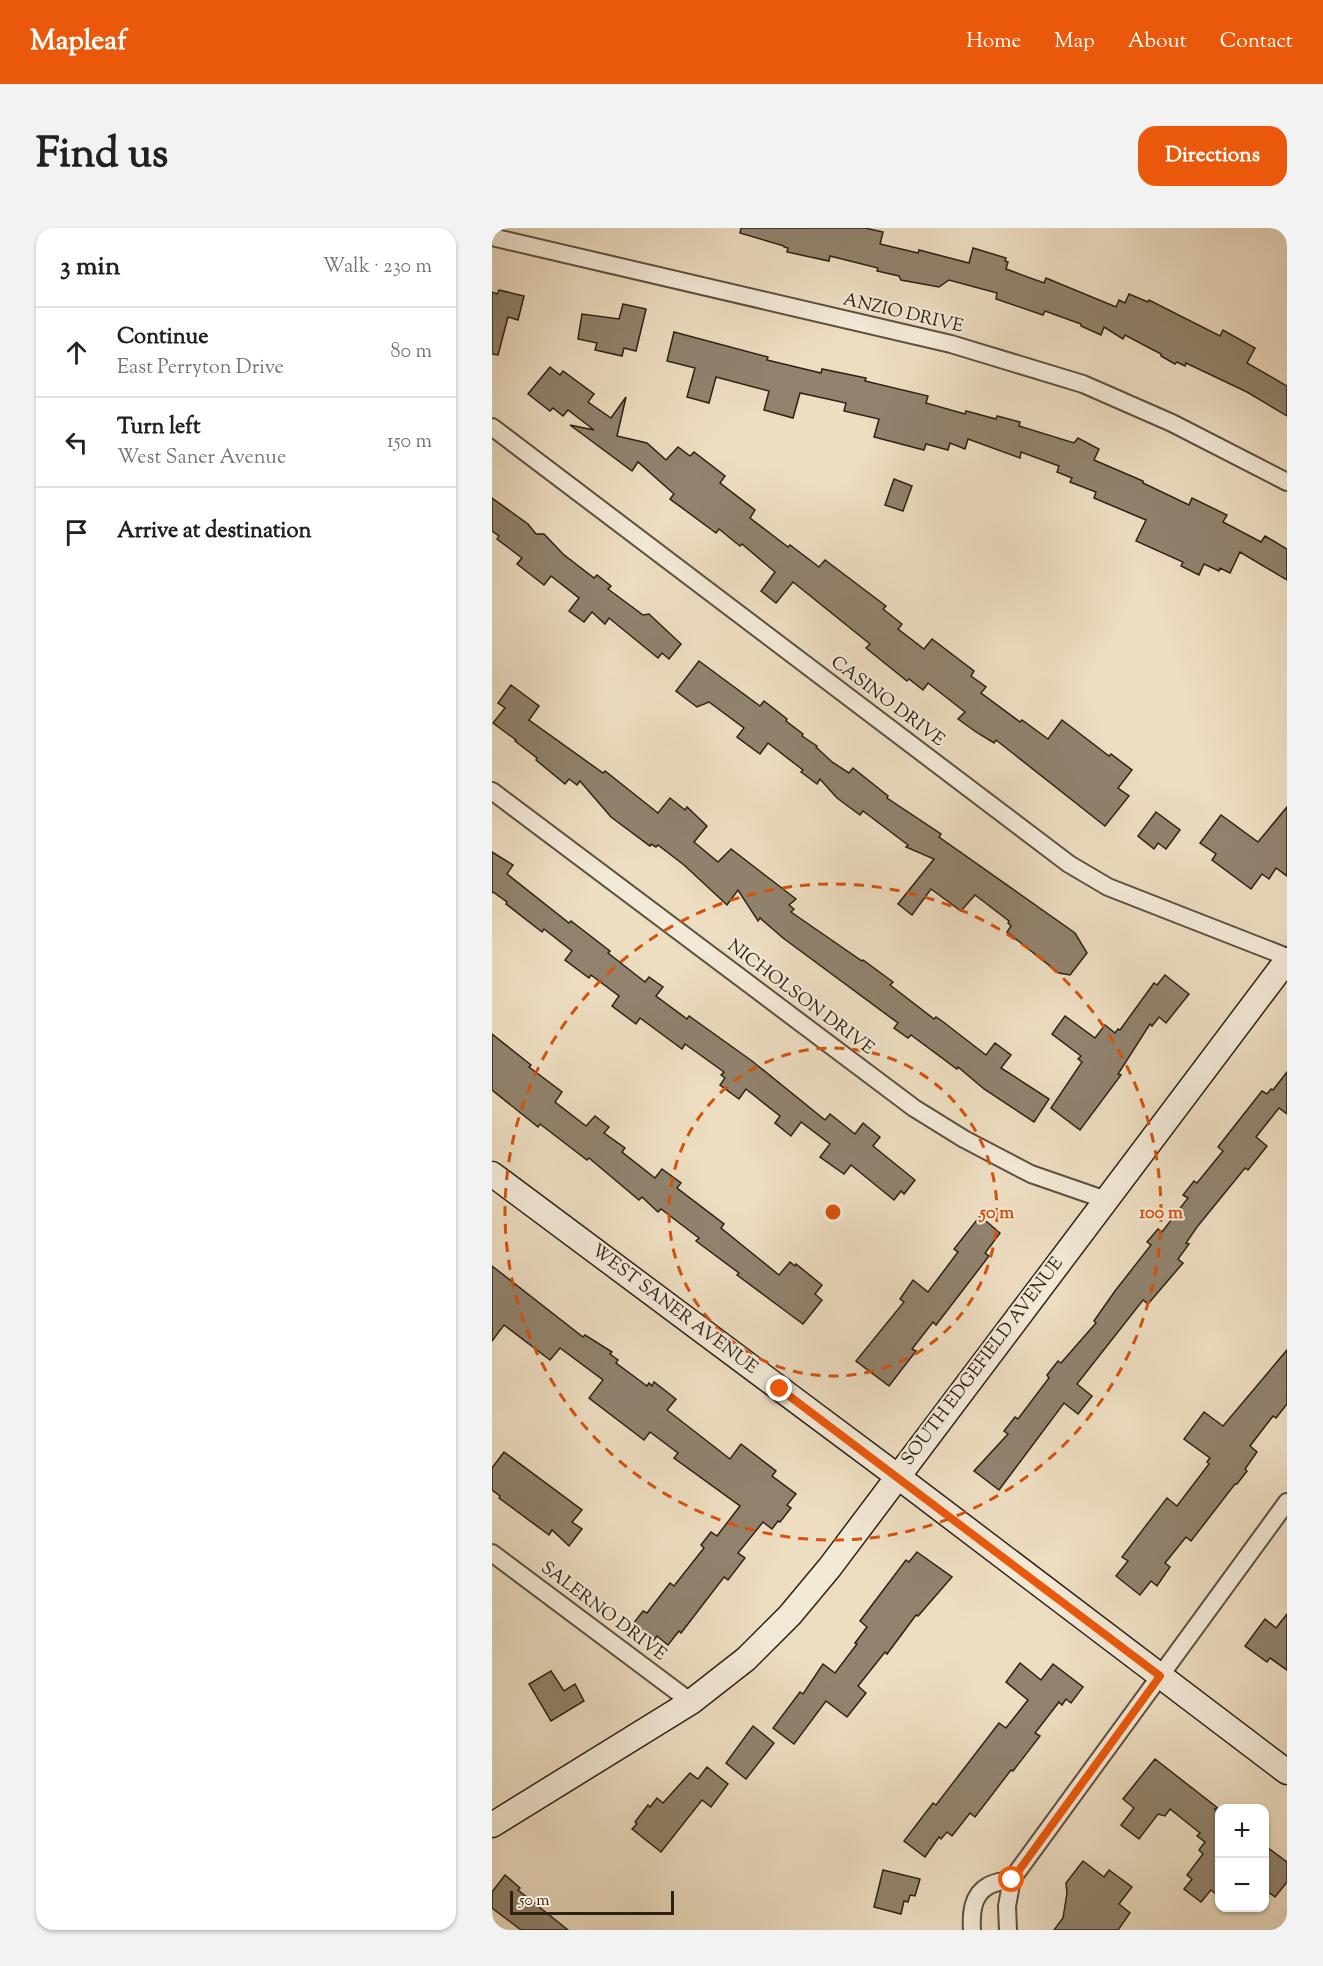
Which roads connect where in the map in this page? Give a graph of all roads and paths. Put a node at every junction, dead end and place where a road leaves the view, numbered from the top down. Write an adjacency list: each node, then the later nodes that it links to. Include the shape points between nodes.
1 (492, 237): 3 (street, ANZIO DRIVE, via 951,344 1083,384 1172,423)
2 (492, 427): 5 (street, CASINO DRIVE, via 1069,864 1117,891)
3 (1287, 482)
4 (492, 791): 7 (street, NICHOLSON DRIVE, via 914,1108 1031,1174)
5 (1287, 959): 7 (street, SOUTH EDGEFIELD AVENUE)
6 (492, 1174): 8 (street, WEST SANER AVENUE)
7 (1106, 1200): 8 (street, SOUTH EDGEFIELD AVENUE)
8 (897, 1476): 11 (street, WEST SANER AVENUE); 12 (street, SOUTH EDGEFIELD AVENUE, via 790,1615 746,1659)
9 (1287, 1502): 11 (street)
10 (492, 1553): 12 (street, SALERNO DRIVE)
11 (1160, 1676): 13 (street, WEST SANER AVENUE); 15 (street)
12 (691, 1702): 14 (street, SOUTH EDGEFIELD AVENUE)
13 (1287, 1772)
14 (492, 1825)
15 (1012, 1880): 16 (street, via 988,1886 977,1897 971,1912); 17 (street)
16 (972, 1930)
17 (1008, 1930)

